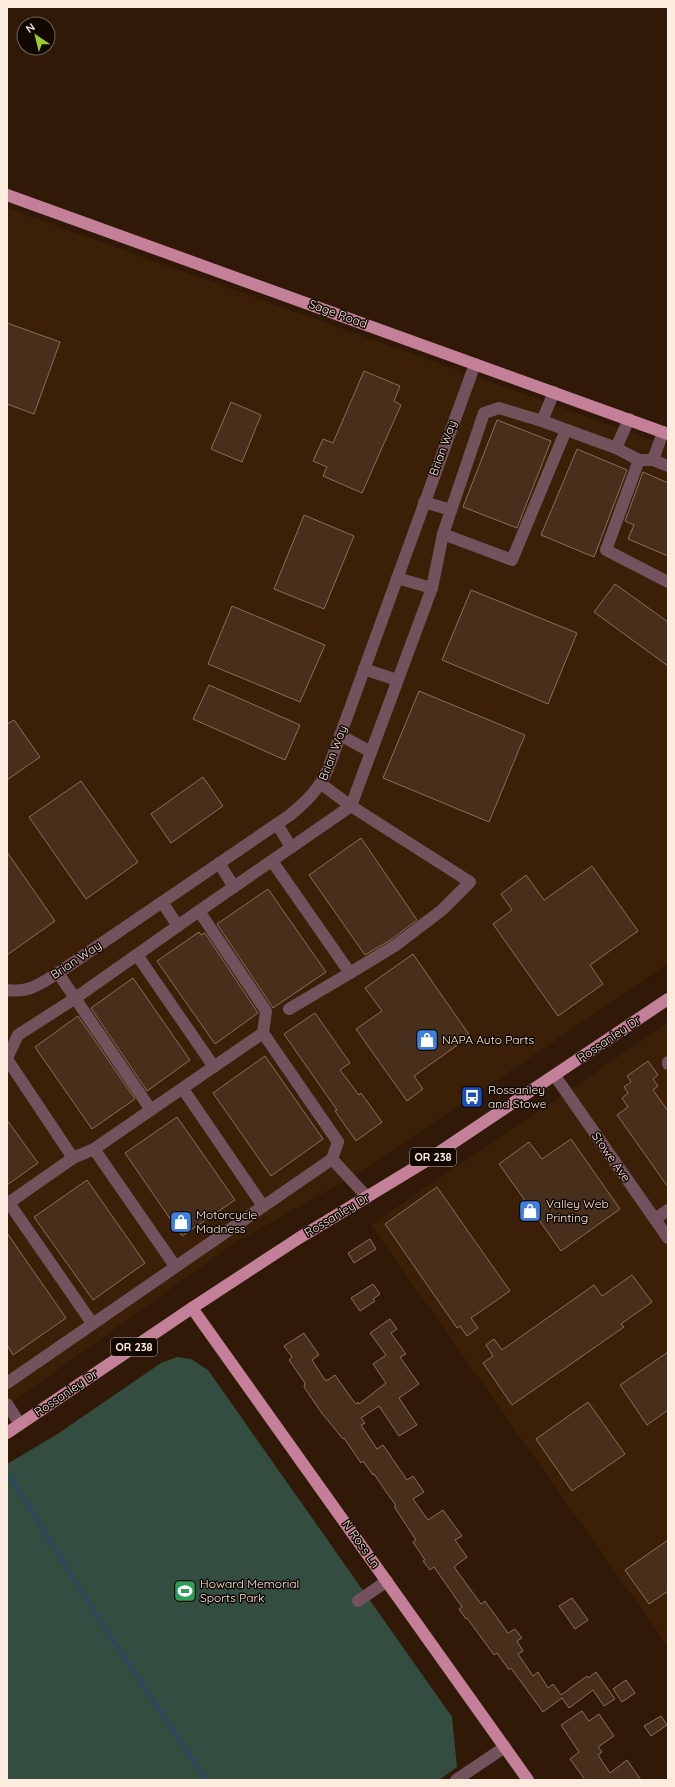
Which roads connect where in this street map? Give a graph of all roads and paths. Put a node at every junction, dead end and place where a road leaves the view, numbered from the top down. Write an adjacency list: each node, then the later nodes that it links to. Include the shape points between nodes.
1 (7, 195): 2 (main road, Sage Road)
2 (474, 364): 3 (main road, Sage Road); 12 (street, Brian Way)
3 (554, 392): 4 (main road, Sage Road); 5 (street)
4 (629, 419): 7 (main road, Sage Road); 8 (street)
5 (542, 421): 6 (street); 13 (street, via 499,408 484,413)
6 (566, 430): 8 (street); 14 (street, via 512,560)
7 (665, 433): 10 (street)
8 (616, 448): 9 (street)
9 (639, 460): 10 (street); 16 (street, via 606,550)
10 (653, 460): 11 (street)
11 (668, 466)
12 (424, 502): 13 (street); 15 (street, Brian Way)
13 (451, 510): 14 (street)
14 (443, 534): 17 (street)
15 (397, 578): 17 (street); 18 (street, Brian Way)
16 (668, 582)
17 (432, 588): 19 (street)
18 (364, 669): 19 (street); 20 (street, Brian Way)
19 (397, 680): 21 (street)
20 (340, 735): 21 (street); 22 (street, Brian Way)
21 (371, 752): 23 (street)
22 (321, 784): 23 (street); 24 (street, Brian Way, via 304,804)
23 (351, 806): 25 (street); 34 (street, via 470,882 442,910 396,945)
24 (277, 824): 25 (street); 27 (street, Brian Way)
25 (291, 847): 26 (street)
26 (272, 861): 28 (street); 34 (street)
27 (219, 863): 28 (street); 29 (street, Brian Way)
28 (234, 887): 30 (street)
29 (162, 902): 31 (street); 33 (street, Brian Way)
30 (199, 911): 31 (street); 39 (street, via 266,1011)
31 (178, 926): 32 (street)
32 (137, 955): 36 (street); 41 (street)
33 (58, 972): 35 (street, Brian Way, via 25,991); 36 (street)
34 (350, 973): 38 (street)
35 (7, 990)
36 (74, 999): 40 (street, via 18,1035); 44 (street)
37 (668, 999): 42 (main road, Rossanley Dr / OR 238)
38 (289, 1010)
39 (263, 1033): 41 (street); 47 (street, via 338,1142)
40 (7, 1058): 46 (street)
41 (214, 1066): 43 (street)
42 (555, 1076): 48 (main road, Rossanley Dr / OR 238); 52 (street, Stowe Ave)
43 (183, 1089): 44 (street); 50 (street)
44 (151, 1110): 45 (street)
45 (94, 1149): 46 (street); 54 (street)
46 (73, 1158): 49 (street)
47 (332, 1159): 48 (street); 50 (street)
48 (367, 1197): 55 (main road, Rossanley Dr / OR 238)
49 (8, 1203): 56 (street)
50 (263, 1206): 54 (street)
51 (668, 1210): 52 (street)
52 (655, 1219): 53 (street, Stowe Ave)
53 (668, 1238)
54 (175, 1266): 56 (street)
55 (192, 1308): 59 (main road, Rossanley Dr / OR 238); 61 (main road, N Ross Ln)
56 (92, 1323): 57 (street)
57 (7, 1383)
58 (7, 1404): 59 (street)
59 (20, 1424): 60 (main road, Rossanley Dr / OR 238)
60 (7, 1433)
61 (387, 1581): 62 (street); 63 (main road, N Ross Ln)
62 (358, 1601)
63 (505, 1747): 64 (street); 65 (main road, N Ross Ln)
64 (456, 1780)
65 (528, 1780)

